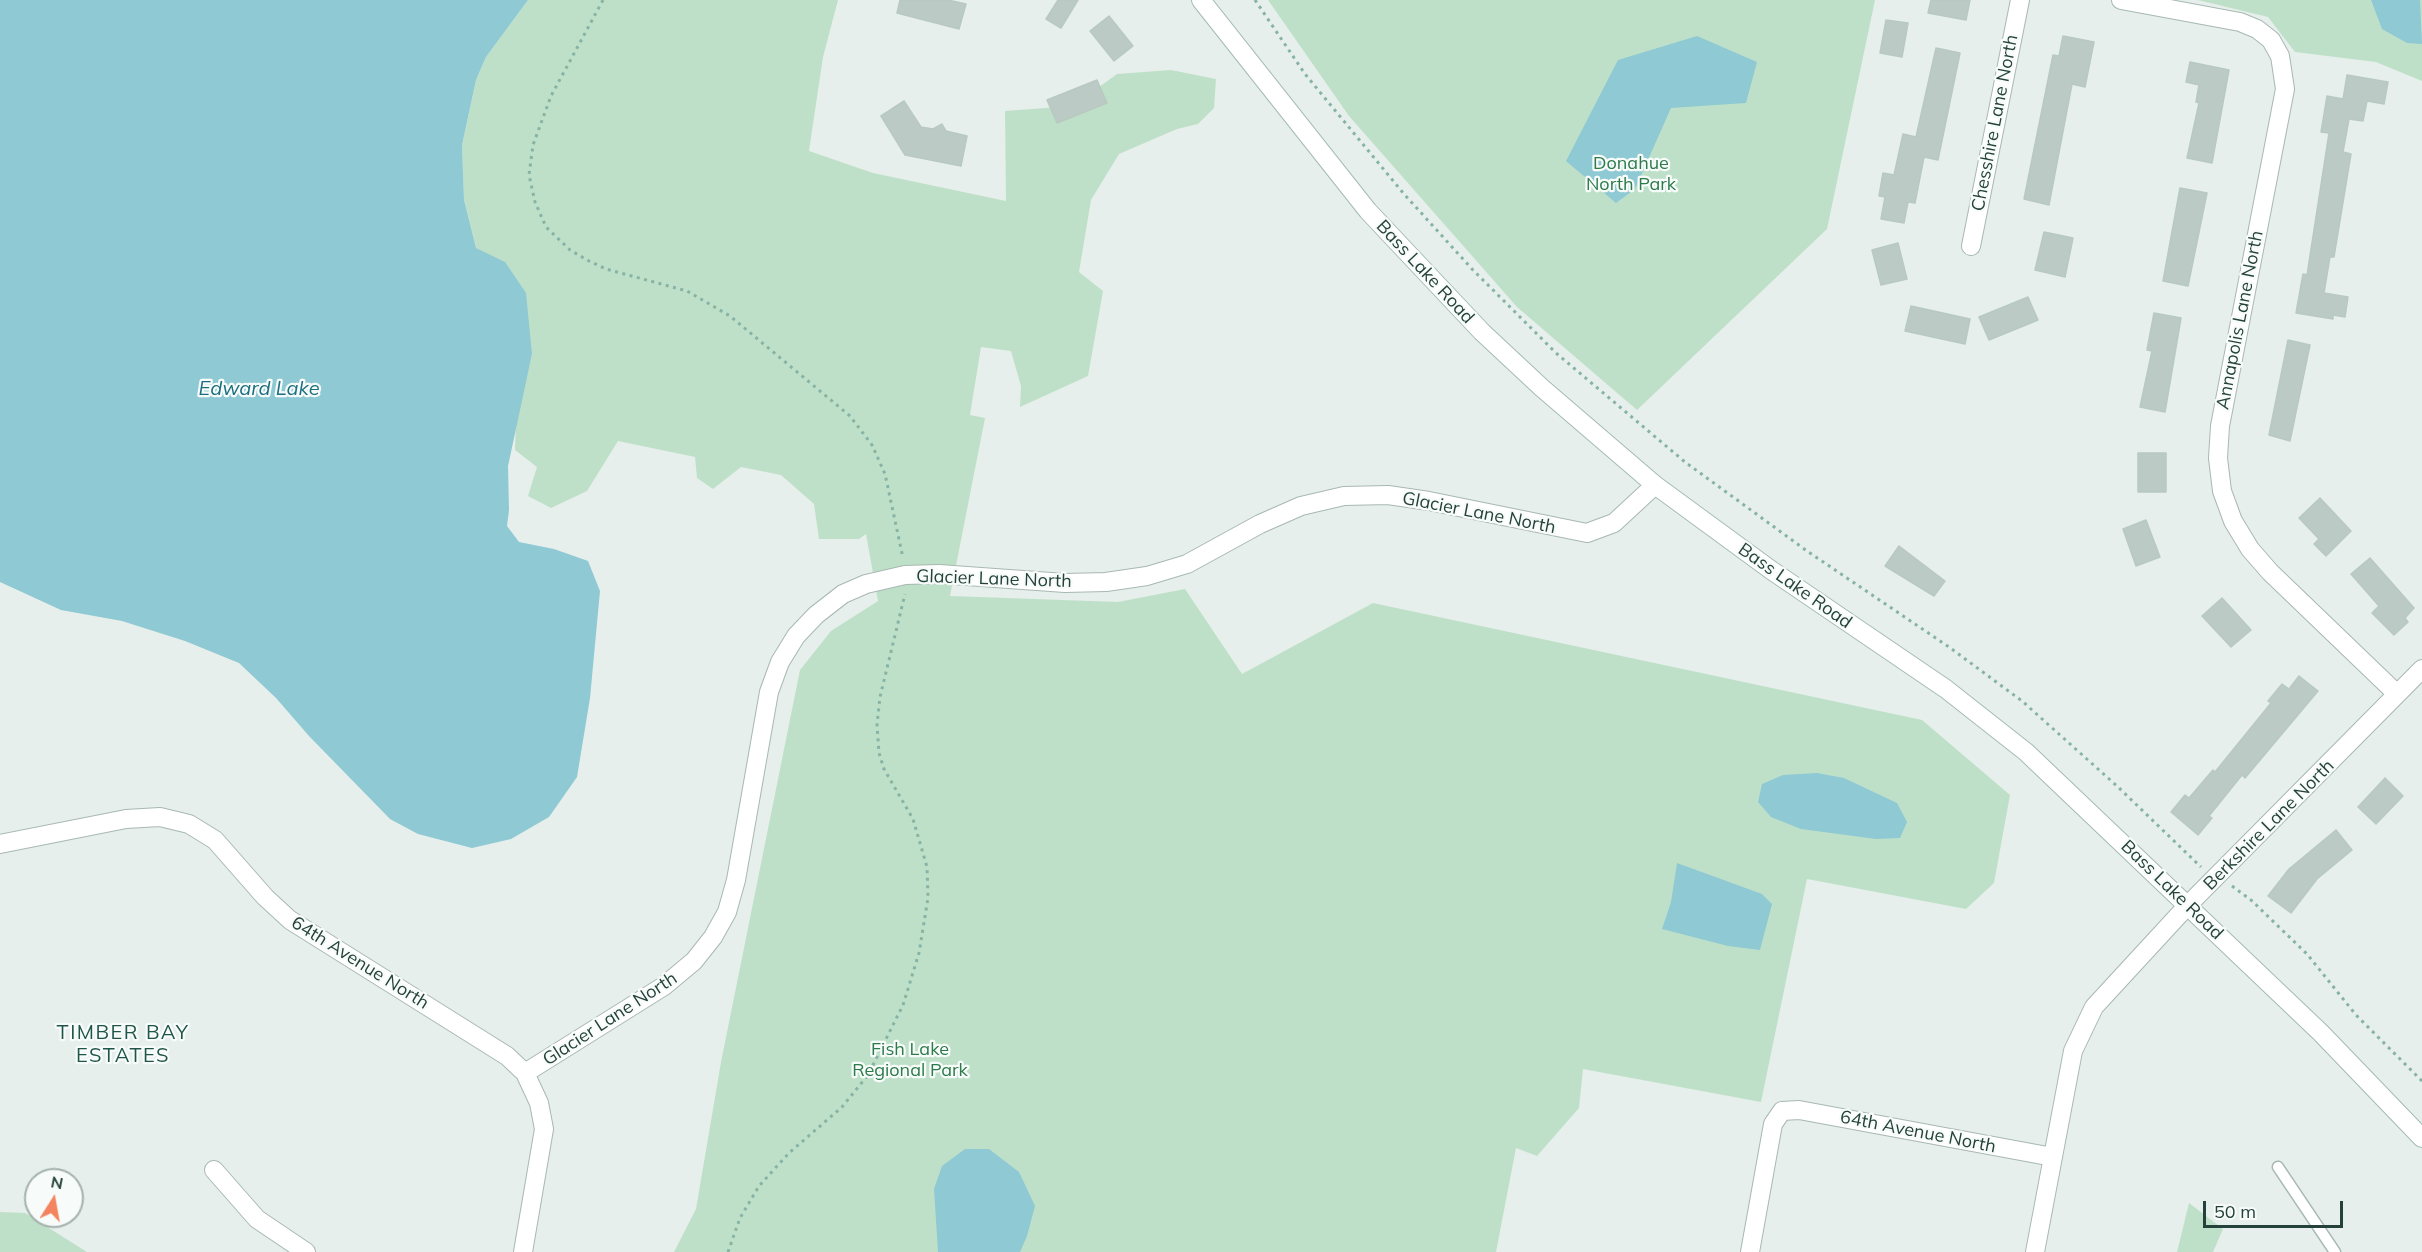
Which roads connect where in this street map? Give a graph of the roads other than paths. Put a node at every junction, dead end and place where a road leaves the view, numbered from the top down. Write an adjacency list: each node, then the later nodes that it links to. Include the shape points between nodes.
1 (1201, 0): 6 (street, Bass Lake Road, via 1368,211 1420,267 1542,388)
2 (2020, 0): 5 (street, Chesshire Lane North)
3 (2121, 0): 4 (street, Annapolis Lane North)
4 (2150, 3): 8 (street, Annapolis Lane North, via 2240,22 2271,40 2280,56 2285,89 2220,426 2222,491 2233,521 2250,549)
5 (1971, 246)
6 (1655, 485): 10 (street, Bass Lake Road, via 1986,719); 11 (street, Glacier Lane North, via 1614,523 1587,532 1429,501 1388,495 1344,496 1301,506 1187,564 1147,576 1065,583 905,575 843,594 796,636 780,662 769,692 736,880 727,912 713,937 694,961 664,986)
7 (2422, 669): 8 (street, Berkshire Lane North)
8 (2397, 694): 10 (street, Berkshire Lane North)
9 (0, 844): 11 (street, 64th Avenue North, via 126,819 160,817 189,824 215,840 290,920 487,1042)
10 (2188, 905): 12 (street, Bass Lake Road); 13 (street, Berkshire Lane North, via 2112,985 2081,1030 2073,1051)
11 (525, 1073): 17 (street, Glacier Lane North, via 539,1103 544,1129)
12 (2422, 1138)
13 (2053, 1157): 18 (street, 64th Avenue North, via 1800,1110 1782,1111 1773,1124); 19 (street, Berkshire Lane North)
14 (2278, 1167): 20 (lane)
15 (214, 1170): 16 (street, via 257,1219)
16 (306, 1252)
17 (523, 1252)
18 (1749, 1252)
19 (2035, 1252)
20 (2335, 1252)

